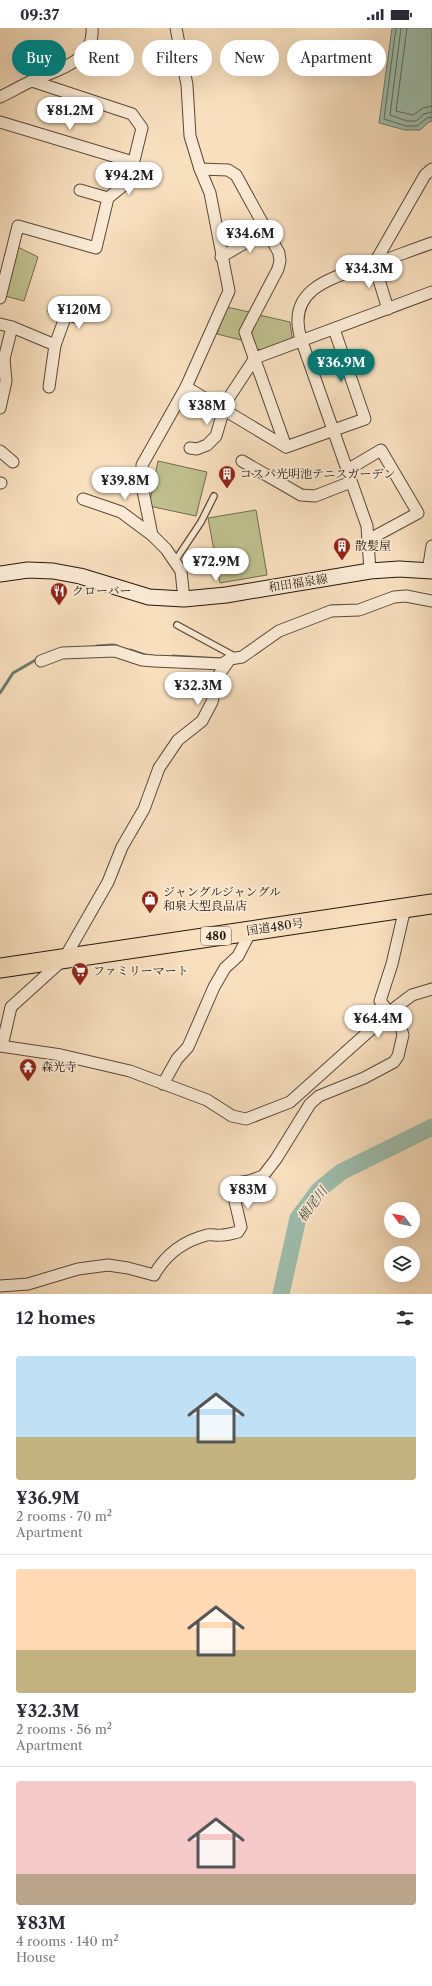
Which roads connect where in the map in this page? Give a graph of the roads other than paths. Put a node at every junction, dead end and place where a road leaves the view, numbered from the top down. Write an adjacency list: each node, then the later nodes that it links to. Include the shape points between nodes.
1 (92, 28): 3 (street, via 89,44 83,55 73,64)
2 (176, 28): 7 (street, via 187,84 190,136)
3 (32, 81): 4 (street); 6 (street, via 132,114 142,128)
4 (0, 97)
5 (0, 122): 6 (street)
6 (134, 162): 10 (street, via 129,181)
7 (200, 169): 11 (street, via 228,170 236,175); 13 (street, via 210,193)
8 (432, 169): 14 (street, via 425,175)
9 (80, 190): 10 (street)
10 (108, 198): 16 (street, via 96,248 18,226)
11 (267, 230): 13 (street); 26 (street, via 280,253 280,261 245,332)
12 (432, 243): 14 (street)
13 (221, 257): 28 (street, via 229,291)
14 (374, 264): 18 (street); 24 (street, via 324,281 311,291 300,312 298,330)
15 (432, 292): 18 (street)
16 (0, 298)
17 (83, 305): 20 (street, via 79,318)
18 (388, 309): 23 (street)
19 (54, 311): 20 (street)
20 (66, 315): 25 (street)
21 (0, 324): 22 (street)
22 (12, 327): 25 (street); 29 (street, via 4,358 6,381)
23 (334, 329): 24 (street); 31 (street, via 366,419)
24 (301, 339): 26 (street); 31 (street)
25 (55, 345): 27 (street)
26 (254, 358): 30 (street); 32 (street)
27 (53, 380)
28 (186, 387): 30 (street); 41 (street, via 142,465 142,486)
29 (0, 408)
30 (223, 410): 32 (street); 33 (street, via 216,436 212,441 197,449)
31 (333, 431): 32 (street); 37 (street)
32 (286, 447)
33 (190, 448)
34 (0, 451): 36 (street)
35 (242, 461): 38 (street, via 300,495 315,496)
36 (13, 462)
37 (347, 470): 38 (street); 42 (street, via 381,450 418,513)
38 (351, 482): 42 (street, via 368,526)
39 (214, 496): 44 (lane, via 201,522)
40 (83, 499): 41 (street, via 121,512)
41 (152, 535): 44 (street)
42 (368, 540): 45 (street)
43 (432, 546): 46 (street)
44 (175, 561): 48 (street, via 181,571)
45 (370, 571): 46 (main road, 和田福泉線); 48 (main road, 和田福泉線, via 226,595)
46 (430, 571)
47 (0, 574): 48 (main road, 和田福泉線, via 28,570 53,571 80,576 149,597)
48 (184, 599)
49 (432, 601): 51 (street, via 406,596 394,597 359,610 331,611 279,632 242,657)
50 (176, 625): 51 (lane)
51 (233, 658): 52 (street, via 222,664 154,661 142,660 115,650 62,653); 56 (street, via 218,676 212,702 202,721 178,740 160,768 144,808 122,848 108,882)
52 (41, 661)
53 (432, 904): 54 (highway, 国道480号 / 480)
54 (405, 908): 55 (highway, 国道480号 / 480); 59 (street, via 380,1001)
55 (251, 931): 56 (highway, 国道480号 / 480); 61 (street, via 238,956 226,968 214,987 188,1047 177,1059)
56 (64, 959): 57 (highway, 国道480号 / 480); 60 (street, via 11,1007)
57 (0, 968)
58 (432, 989): 59 (street, via 412,995)
59 (389, 1014): 61 (street, via 290,1102 246,1119 232,1116 208,1100); 62 (street, via 401,1028 403,1035 394,1062 364,1078 319,1096 310,1104 263,1176 231,1184 241,1227 238,1232 222,1236 208,1235 184,1245 167,1256 154,1275 108,1266 78,1269 28,1284)
60 (1, 1046): 61 (street, via 61,1055 130,1071)
61 (163, 1084)
62 (0, 1286)

